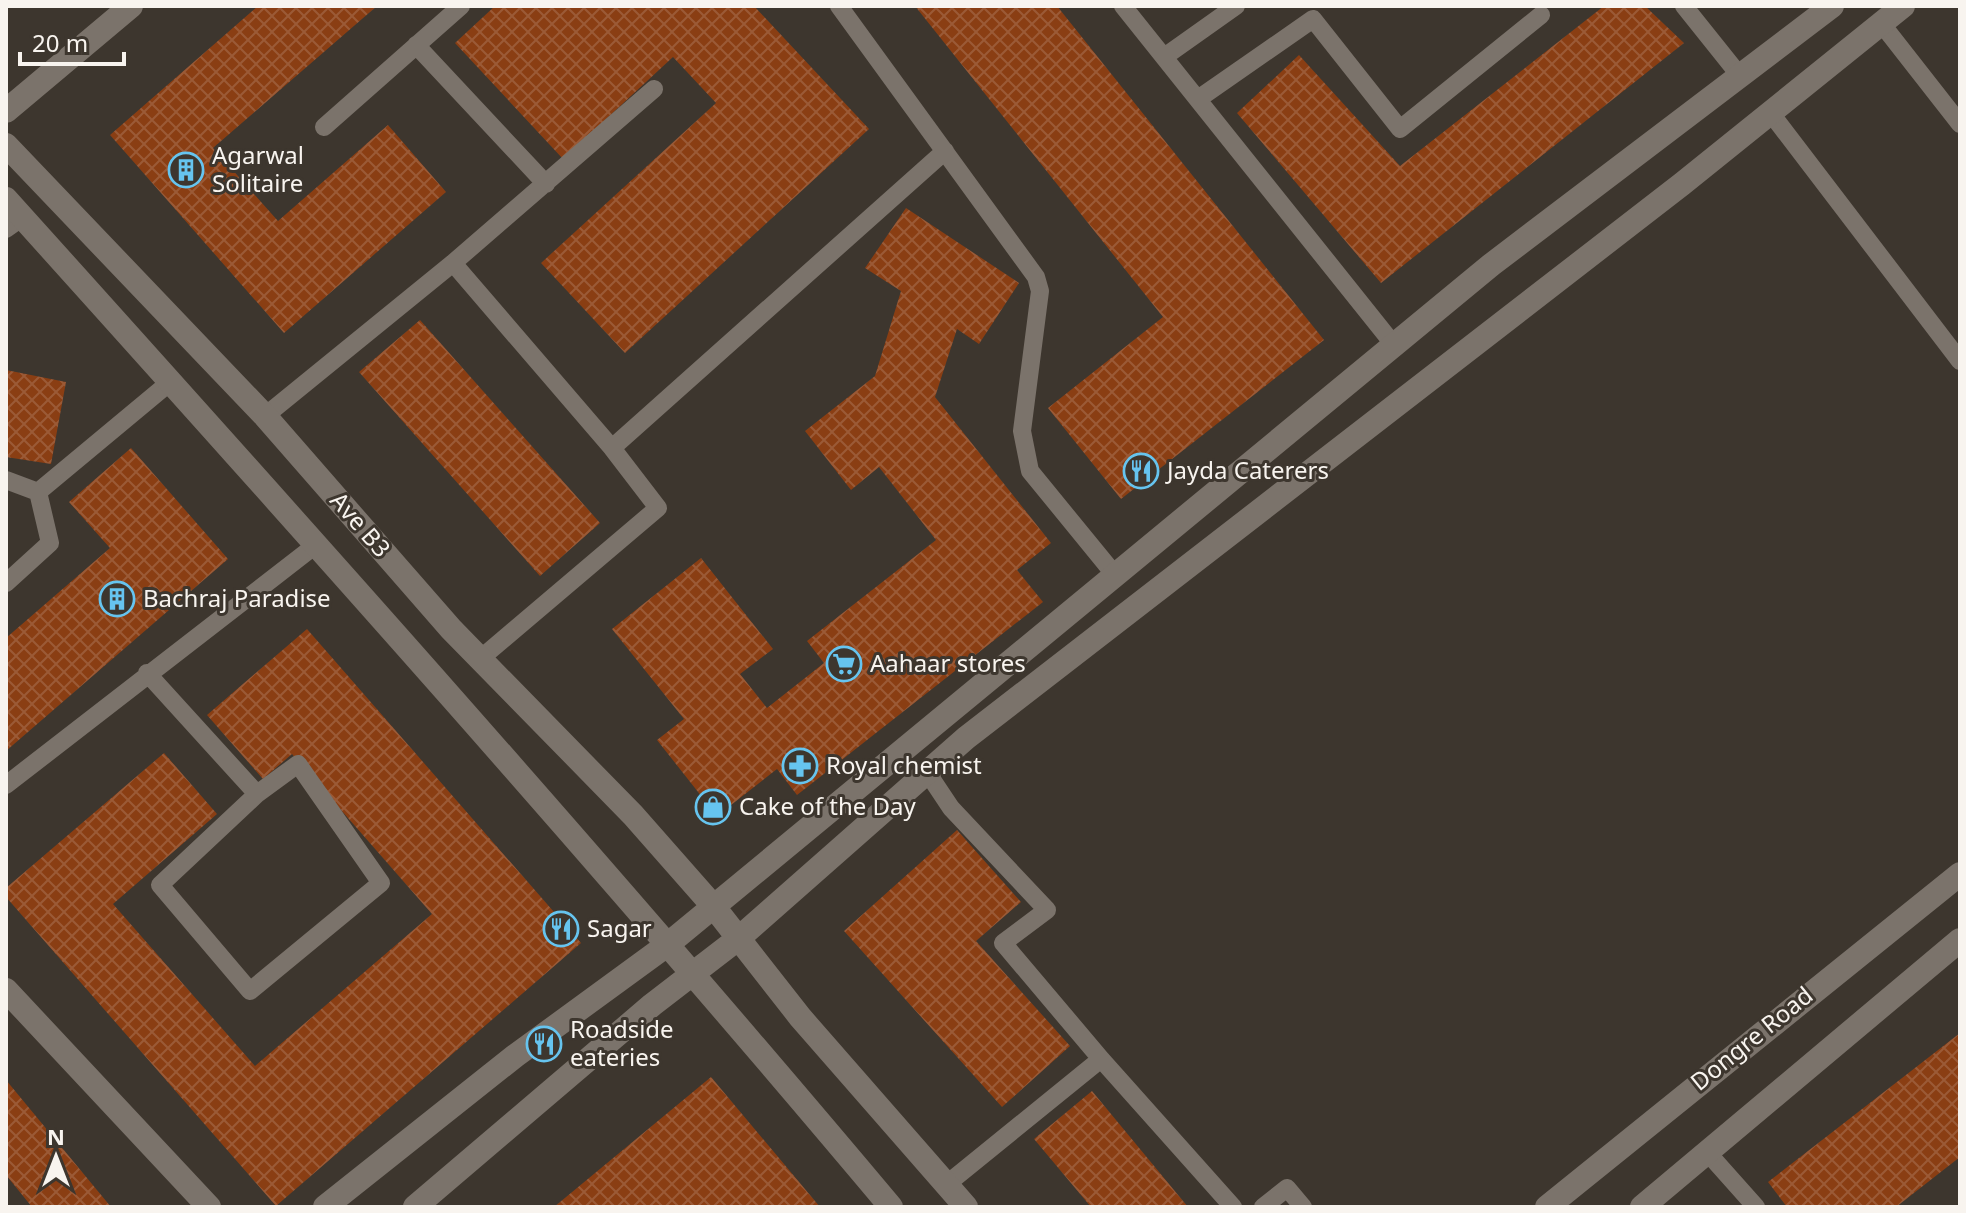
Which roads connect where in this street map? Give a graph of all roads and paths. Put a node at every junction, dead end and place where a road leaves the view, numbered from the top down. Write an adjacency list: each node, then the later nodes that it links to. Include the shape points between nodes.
1 (131, 6): 16 (street)
2 (461, 6): 11 (lane)
3 (839, 6): 21 (lane)
4 (1123, 6): 12 (lane)
5 (1236, 6): 12 (lane)
6 (1684, 6): 13 (lane)
7 (1832, 6): 13 (street)
8 (1903, 6): 10 (street)
9 (1541, 15): 15 (lane, via 1400,129 1313,19)
10 (1881, 23): 17 (street); 18 (lane)
11 (416, 45): 19 (lane); 22 (lane)
12 (1164, 57): 15 (lane)
13 (1740, 76): 26 (street)
14 (654, 89): 22 (lane)
15 (1198, 99): 26 (lane)
16 (6, 111)
17 (1770, 112): 27 (lane); 38 (street)
18 (1960, 124)
19 (324, 127)
20 (6, 145): 29 (street, Ave B3)
21 (945, 151): 30 (lane); 34 (lane, via 1036,277 1040,291 1022,431 1030,471)
22 (546, 184): 25 (lane)
23 (6, 199): 24 (street, Ave B3)
24 (14, 223): 28 (street, Ave B3)
25 (453, 263): 29 (lane); 30 (lane)
26 (1394, 345): 34 (street)
27 (1960, 361)
28 (169, 383): 32 (lane); 33 (street, Ave B3)
29 (265, 416): 36 (street, Ave B3)
30 (612, 448): 36 (lane, via 658,508)
31 (6, 480): 32 (lane)
32 (38, 492): 35 (lane, via 50,543)
33 (317, 544): 37 (lane); 45 (street, Ave B3)
34 (1115, 575): 42 (street)
35 (6, 583)
36 (480, 659): 42 (street, Ave B3, via 633,815)
37 (147, 673): 39 (lane); 40 (lane)
38 (927, 772): 43 (street); 48 (lane, via 951,808 1047,910 1003,943)
39 (6, 785)
40 (257, 794): 40 (lane, via 298,764 381,883 250,991 160,885)
41 (1960, 874): 59 (street, Dongre Road)
42 (714, 907): 43 (street, Ave B3); 45 (street)
43 (739, 938): 46 (street); 50 (street, Ave B3, via 800,1017)
44 (1960, 940): 49 (street)
45 (667, 945): 46 (street, Ave B3); 52 (street, via 515,1056)
46 (695, 974): 53 (street); 54 (street, Ave B3)
47 (6, 990): 51 (street)
48 (1101, 1059): 50 (lane); 56 (lane)
49 (1707, 1152): 60 (street); 61 (lane)
50 (947, 1184): 55 (street, Ave B3)
51 (209, 1207)
52 (325, 1207)
53 (415, 1207)
54 (891, 1207)
55 (966, 1207)
56 (1233, 1207)
57 (1263, 1207): 58 (lane, via 1287,1188)
58 (1303, 1207)
59 (1547, 1207)
60 (1642, 1207)
61 (1756, 1207)

